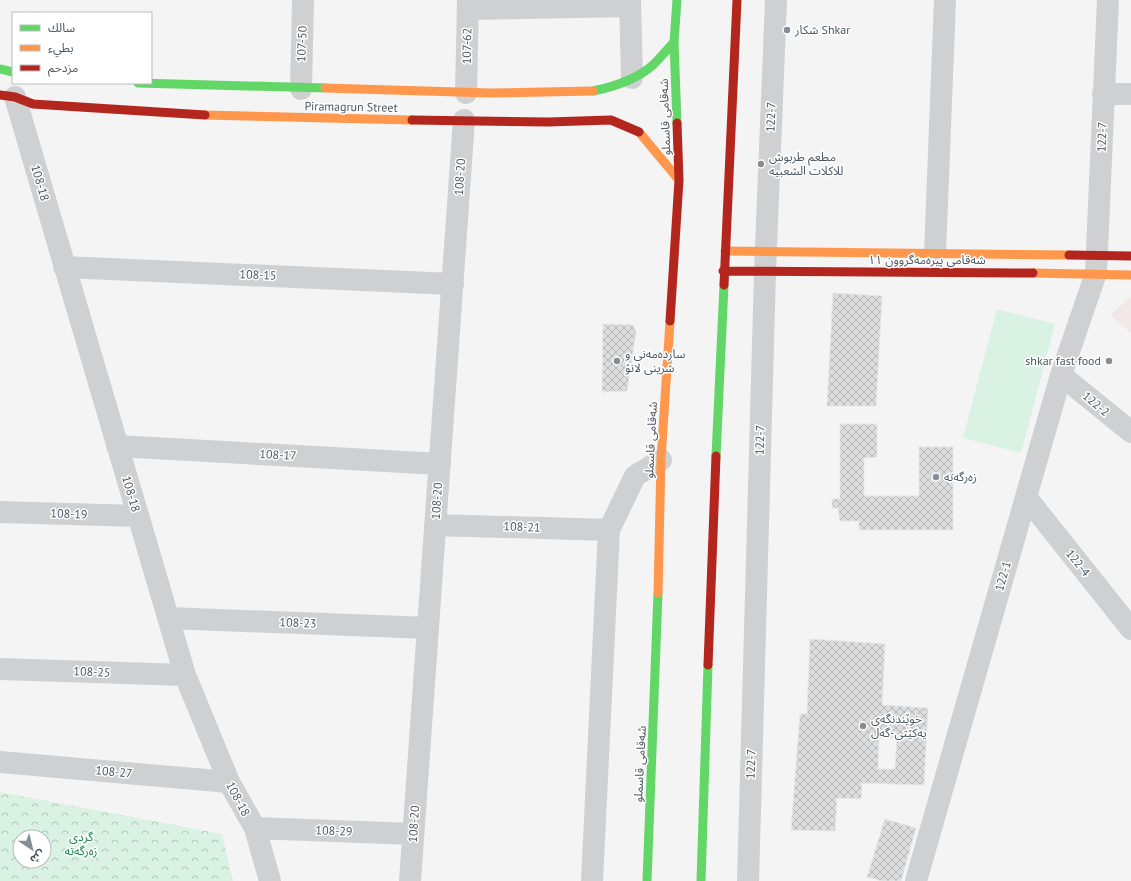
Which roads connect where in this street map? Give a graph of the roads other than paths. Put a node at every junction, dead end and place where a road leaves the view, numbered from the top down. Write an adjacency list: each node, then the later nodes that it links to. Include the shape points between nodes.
1 (303, 0): 14 (street, 107-50)
2 (677, 0): 9 (main road, شەقامی قاسملو)
3 (737, 0): 21 (main road)
4 (776, 0): 24 (street, 122-7)
5 (945, 0): 22 (street)
6 (1108, 0): 16 (street, 122-7)
7 (630, 3): 8 (street); 12 (street)
8 (468, 5): 15 (street, 107-62)
9 (674, 42): 12 (main road, Piramagrun Street, via 652,66); 20 (main road, شەقامی قاسملو)
10 (0, 70): 11 (main road)
11 (12, 72)
12 (632, 78): 15 (main road, Piramagrun Street, via 609,88 585,92)
13 (152, 84): 14 (main road, Piramagrun Street)
14 (301, 89): 15 (main road, Piramagrun Street)
15 (466, 93)
16 (1103, 94): 17 (street); 25 (street, 122-7)
17 (1131, 94)
18 (7, 96): 19 (main road, Piramagrun Street, via 33,104 160,113); 26 (street, 108-18)
19 (464, 120): 20 (main road, Piramagrun Street, via 611,120 637,130); 29 (street, 108-20)
20 (679, 180): 33 (main road, شەقامی قاسملو)
21 (725, 251): 24 (main road, شەقامی پیرەمەگروون ١١); 27 (main road)
22 (935, 254): 24 (main road, شەقامی پیرەمەگروون ١١); 25 (main road, شەقامی پیرەمەگروون ١١)
23 (1131, 256): 25 (main road, شەقامی پیرەمەگروون ١١)
24 (765, 262): 25 (main road, شەقامی پیرەمەگروون ١١); 27 (main road, شەقامی پیرەمەگروون ١١); 54 (street, 122-7)
25 (1097, 264): 28 (main road, شەقامی پیرەمەگروون ١١); 30 (street, 122-1)
26 (64, 267): 29 (street, 108-15); 32 (street, 108-18)
27 (723, 271): 53 (main road, via 707,659)
28 (1131, 275)
29 (452, 284): 34 (street, 108-20)
30 (1061, 375): 31 (street, 122-2); 35 (street, 122-1)
31 (1131, 432)
32 (117, 446): 34 (street, 108-17); 37 (street, 108-18)
33 (662, 460): 39 (street, via 635,476); 52 (main road, شەقامی قاسملو)
34 (440, 464): 38 (street, 108-20)
35 (1026, 497): 42 (street, 122-4); 55 (street, 122-1)
36 (0, 512): 37 (street, 108-19)
37 (138, 516): 40 (street, 108-18)
38 (435, 525): 39 (street, 108-21); 41 (street, 108-20)
39 (609, 530): 51 (street)
40 (168, 618): 41 (street, 108-23); 44 (street, 108-18)
41 (428, 628): 48 (street, 108-20)
42 (1131, 629)
43 (0, 669): 44 (street, 108-25)
44 (185, 675): 46 (street, 108-18)
45 (0, 762): 46 (street, 108-27)
46 (229, 782): 47 (street, 108-18)
47 (254, 828): 48 (street, 108-29); 49 (street, 108-18)
48 (413, 834): 50 (street, 108-20)
49 (270, 881)
50 (410, 881)
51 (592, 881)
52 (647, 881)
53 (701, 881)
54 (748, 881)
55 (916, 881)

